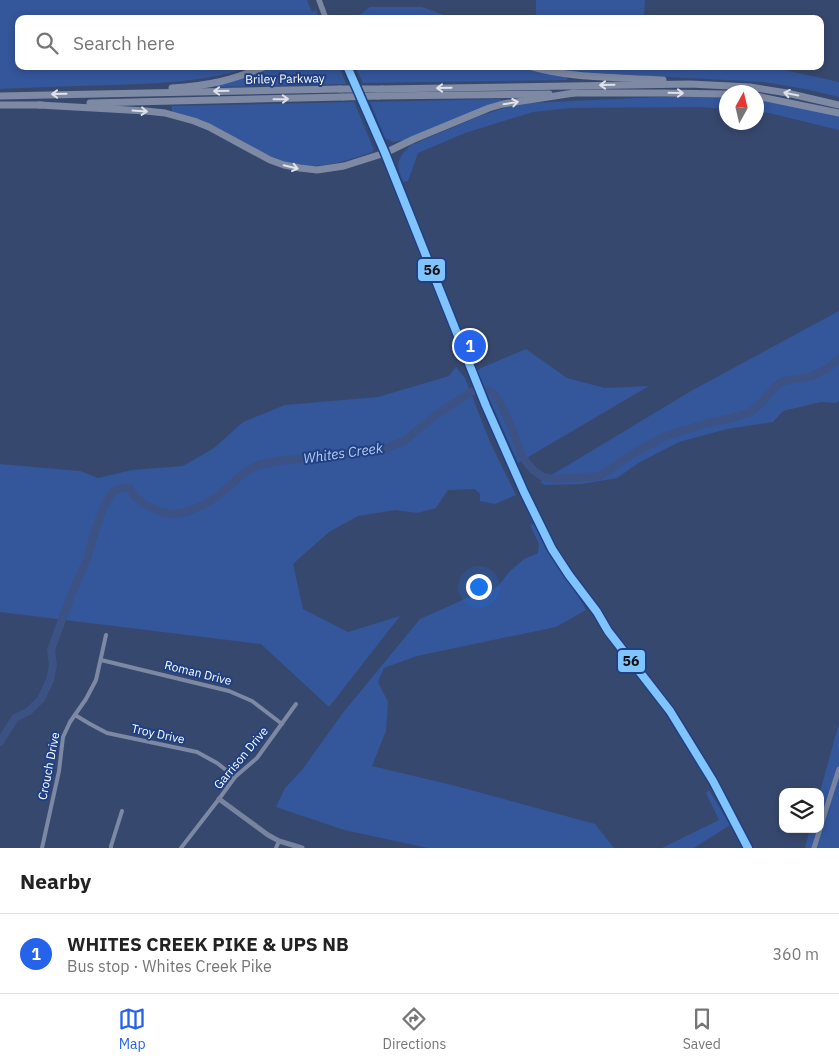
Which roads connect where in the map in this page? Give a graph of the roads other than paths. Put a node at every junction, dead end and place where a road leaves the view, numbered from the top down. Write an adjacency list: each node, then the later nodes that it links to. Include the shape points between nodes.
1 (318, 0): 2 (main road)
2 (324, 15)
3 (257, 70): 7 (highway, via 214,83)
4 (349, 70): 16 (main road)
5 (543, 70): 6 (highway)
6 (690, 84): 7 (highway, Briley Parkway, one-way to 7, bridge); 14 (highway, Briley Parkway, one-way to 6, via 750,87)
7 (116, 93): 10 (highway, Briley Parkway, one-way to 10)
8 (574, 93): 9 (highway, Briley Parkway, one-way to 9); 13 (highway, Briley Parkway, one-way to 8, bridge); 16 (highway, one-way to 8, via 489,108)
9 (719, 94)
10 (0, 96)
11 (764, 98): 15 (highway)
12 (0, 105): 13 (highway, Briley Parkway)
13 (39, 105): 16 (highway, one-way to 16, via 172,115 209,127 270,160 300,168 317,170 344,166)
14 (839, 105)
15 (839, 113)
16 (385, 153): 34 (main road, via 486,406 552,549 674,719 713,781)
17 (106, 635): 18 (street, Crouch Drive)
18 (101, 660): 20 (street, Crouch Drive, via 96,680); 21 (street, Roman Drive, via 229,691 252,701)
19 (296, 704): 21 (street, Garrison Drive)
20 (75, 715): 23 (street, Troy Drive, via 107,733 196,752); 29 (street, Crouch Drive, via 63,737)
21 (282, 724): 23 (street, Garrison Drive, via 257,758)
22 (839, 769): 26 (street)
23 (235, 777): 24 (street, Garrison Drive)
24 (219, 799): 28 (street); 31 (street, Garrison Drive)
25 (122, 811): 30 (street)
26 (824, 816)
27 (818, 833): 35 (street)
28 (279, 841): 32 (street); 33 (street)
29 (42, 848)
30 (111, 848)
31 (181, 848)
32 (276, 848)
33 (302, 848)
34 (748, 848)
35 (814, 848)

